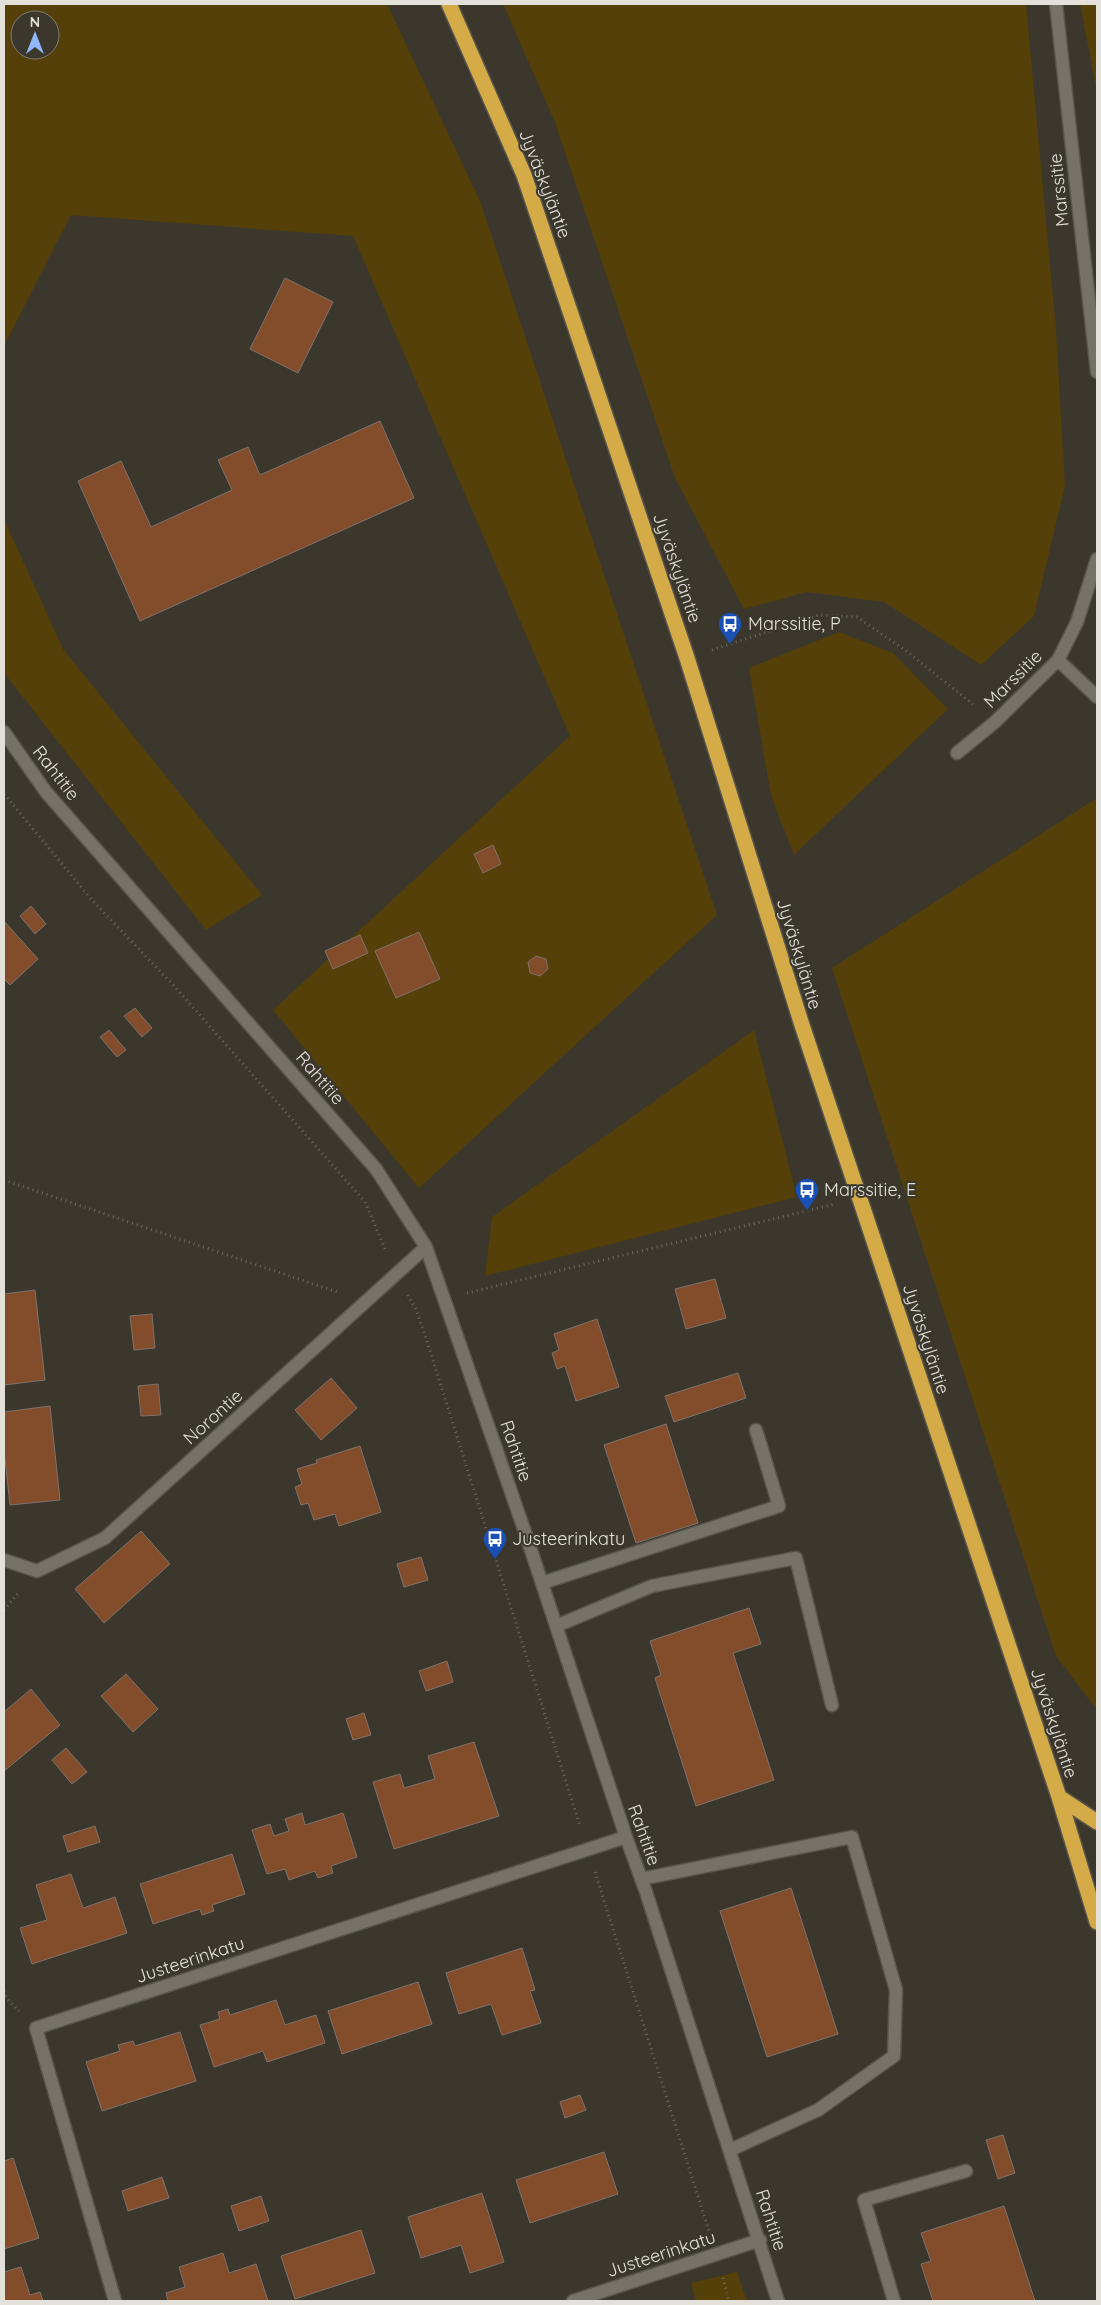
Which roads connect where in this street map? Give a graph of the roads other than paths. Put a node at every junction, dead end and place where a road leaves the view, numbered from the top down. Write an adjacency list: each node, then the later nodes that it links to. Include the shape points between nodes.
1 (449, 4): 15 (highway, Jyväskyläntie, via 524,175 688,658 801,1022)
2 (1056, 4): 3 (street, Marssitie)
3 (1097, 372)
4 (1097, 559): 5 (street, Marssitie, via 1077,622)
5 (1058, 660): 6 (street); 8 (street, Marssitie, via 995,722)
6 (1097, 698)
7 (4, 732): 9 (street, Rahtitie, via 46,792 376,1169)
8 (957, 753)
9 (426, 1247): 11 (street, Norontie, via 105,1538 37,1571); 12 (street, Rahtitie)
10 (756, 1430): 12 (street, via 779,1506)
11 (4, 1560)
12 (542, 1582): 13 (street, Rahtitie)
13 (556, 1626): 14 (street, via 652,1586 796,1558); 17 (street, Rahtitie)
14 (832, 1705)
15 (1059, 1798): 16 (highway); 19 (highway, Jyväskyläntie)
16 (1097, 1822)
17 (626, 1837): 18 (street, Rahtitie); 24 (street, Justeerinkatu, via 36,2028)
18 (642, 1878): 20 (street, Rahtitie); 20 (street, via 852,1837 896,1990 894,2056 818,2110)
19 (1097, 1922)
20 (730, 2150): 22 (street, Rahtitie)
21 (966, 2171): 23 (street, via 864,2200)
22 (760, 2240): 25 (street, Justeerinkatu); 26 (street, Rahtitie)
23 (890, 2300)
24 (116, 2301)
25 (573, 2301)
26 (778, 2301)

